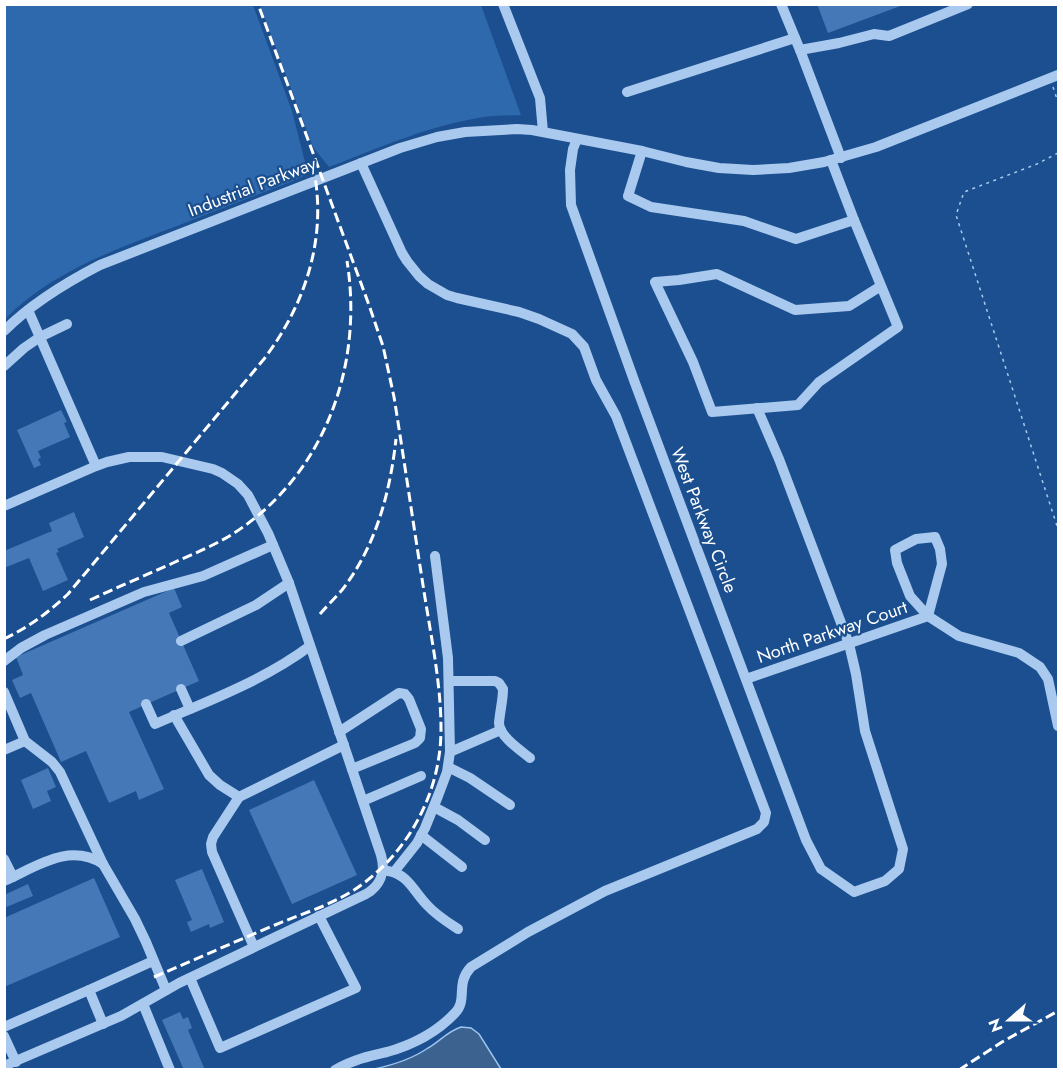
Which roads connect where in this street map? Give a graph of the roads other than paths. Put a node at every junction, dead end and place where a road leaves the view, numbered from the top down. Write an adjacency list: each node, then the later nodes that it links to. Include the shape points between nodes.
1 (503, 4): 8 (street, via 540,98)
2 (781, 4): 4 (street)
3 (968, 4): 5 (street, via 890,36 874,34)
4 (795, 38): 5 (street); 7 (street)
5 (800, 50): 11 (street)
6 (1054, 76): 11 (street, Industrial Parkway, via 876,147)
7 (627, 92)
8 (538, 131): 9 (street, Industrial Parkway); 12 (street, Industrial Parkway, via 494,129 437,137)
9 (576, 139): 10 (street, Industrial Parkway); 31 (street, West Parkway Circle, via 570,170 571,205)
10 (642, 151): 11 (street, Industrial Parkway, via 735,170 780,169); 13 (street, via 628,196 651,207 744,221 796,239)
11 (836, 159): 13 (street)
12 (361, 163): 15 (street, Industrial Parkway, via 100,265); 74 (street, via 407,261 428,284 447,295 539,319 572,334 584,347 618,422 766,813 757,829 619,885 519,937 468,971 462,981 460,1007 437,1028 401,1047 362,1057)
13 (854, 220): 14 (street)
14 (881, 286): 20 (street, via 898,327 819,382 798,405); 20 (street, via 849,306 795,310 717,274 655,282 712,412)
15 (28, 310): 17 (street, Industrial Parkway); 18 (street)
16 (67, 324): 18 (street)
17 (4, 331)
18 (40, 337): 19 (street); 21 (street)
19 (4, 366)
20 (757, 408): 28 (street)
21 (96, 466): 22 (street); 23 (street, via 151,456 222,473 248,495)
22 (4, 506)
23 (273, 545): 25 (street); 30 (street, via 203,576 153,589 56,630)
24 (435, 555): 32 (street)
25 (289, 583): 27 (street, via 256,606); 29 (street)
26 (928, 616): 26 (street, via 942,564 935,537 916,539 895,550 910,596); 28 (street, North Parkway Court); 38 (street, via 959,636 1019,652 1040,667 1048,679)
27 (181, 641)
28 (849, 644): 31 (street, North Parkway Court); 31 (street, West Parkway Circle, via 865,731 903,849 899,869 885,881 854,892 821,869)
29 (310, 646): 36 (street, via 260,678); 40 (street)
30 (4, 661)
31 (746, 679)
32 (449, 681): 39 (street, via 495,681 502,686); 44 (street)
33 (181, 689): 36 (street)
34 (4, 692): 41 (street)
35 (146, 704): 37 (street, via 154,724)
36 (190, 709): 37 (street)
37 (174, 715): 49 (street, via 210,775)
38 (1059, 726)
39 (501, 730): 44 (street); 45 (street)
40 (339, 732): 42 (street); 47 (street, via 399,693 408,696 421,729 415,743)
41 (25, 741): 43 (street); 56 (street, via 60,772)
42 (344, 745): 47 (street); 49 (street)
43 (4, 750)
44 (450, 752): 46 (street)
45 (530, 758)
46 (448, 767): 51 (street); 52 (street)
47 (352, 769): 50 (street)
48 (421, 776): 50 (street)
49 (239, 797): 62 (street, via 213,837 211,848)
50 (363, 801): 58 (street)
51 (510, 805)
52 (434, 807): 53 (street); 54 (street)
53 (421, 835): 57 (street); 58 (street)
54 (485, 840)
55 (4, 859): 59 (street)
56 (103, 864): 59 (street, via 90,857 70,855); 63 (street, via 135,919)
57 (462, 867)
58 (388, 871): 60 (street, via 371,891); 61 (street, via 408,881 432,910)
59 (9, 879)
60 (319, 916): 62 (street); 64 (street, via 356,988 220,1048)
61 (458, 929)
62 (254, 947): 64 (street)
63 (153, 961): 65 (street); 66 (street)
64 (189, 978): 66 (street)
65 (89, 990): 68 (street); 69 (street)
66 (166, 990): 67 (street)
67 (143, 1004): 68 (street); 73 (street)
68 (103, 1024): 71 (street)
69 (4, 1027)
70 (4, 1035): 71 (street)
71 (16, 1062): 72 (street)
72 (4, 1066)
73 (170, 1070)
74 (335, 1070)

